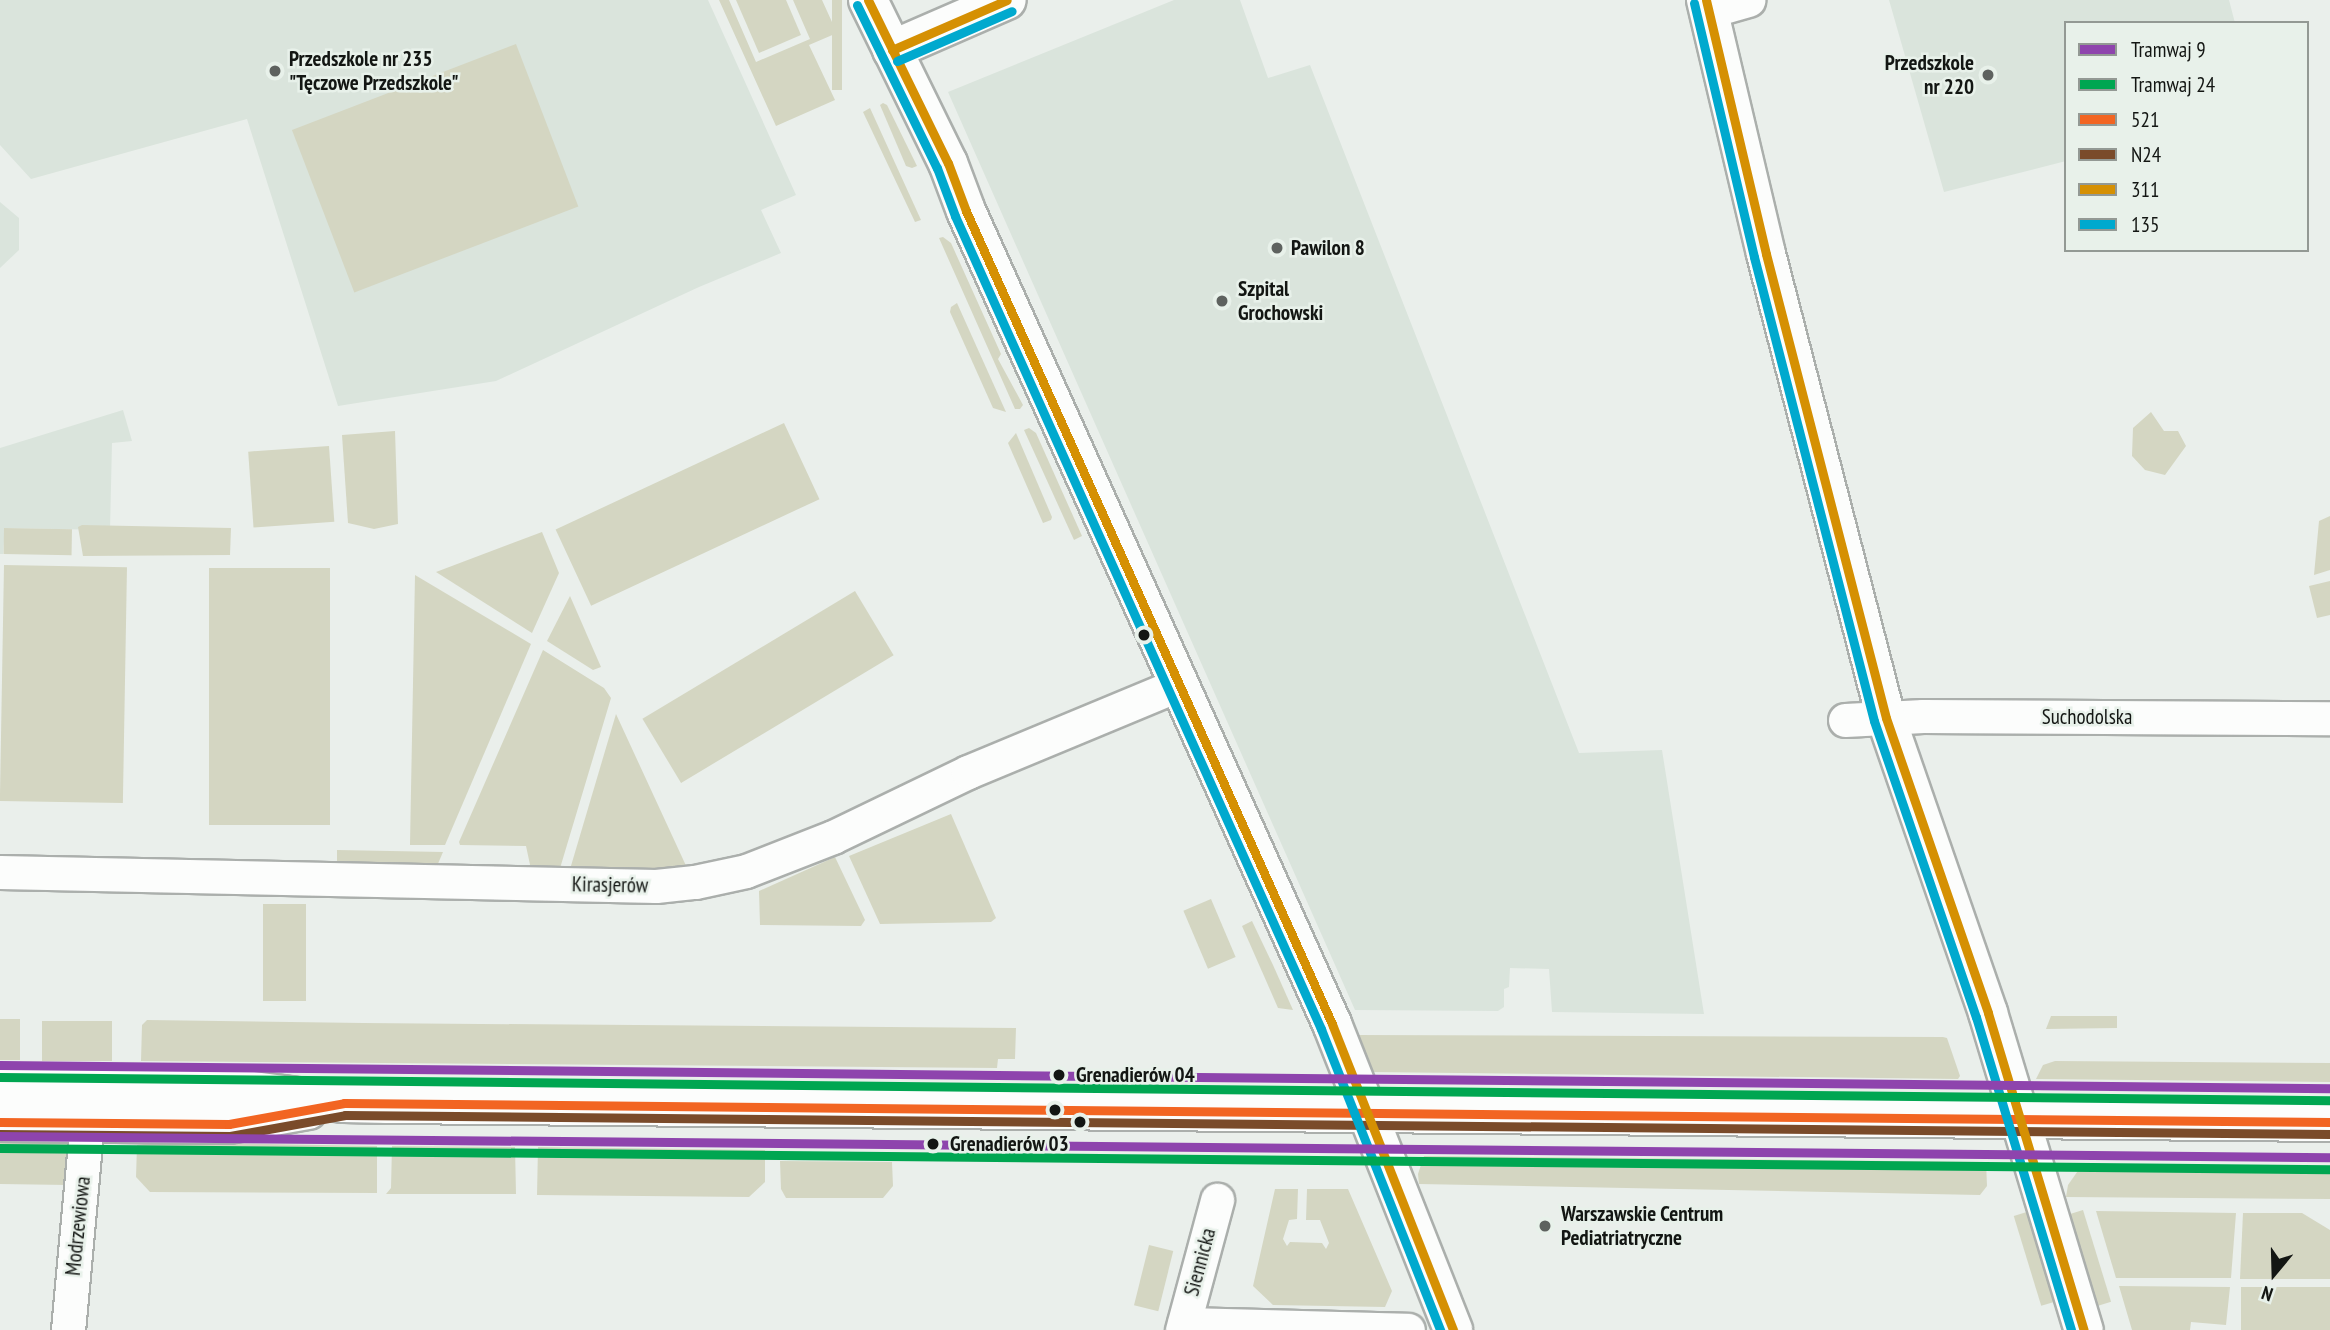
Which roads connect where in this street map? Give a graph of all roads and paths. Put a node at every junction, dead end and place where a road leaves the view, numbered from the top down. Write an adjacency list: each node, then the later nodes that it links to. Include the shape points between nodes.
1 (868, 0): 5 (street)
2 (1007, 0): 5 (street)
3 (1748, 0): 4 (street)
4 (1708, 5): 8 (street)
5 (892, 50): 6 (street, via 948,163)
6 (1179, 684): 10 (street, Kirasjerów, via 968,772 821,842 746,872 695,882 656,886); 13 (street, via 1332,1024)
7 (2330, 718): 8 (street, Suchodolska)
8 (1886, 719): 9 (street, Suchodolska); 14 (street)
9 (1845, 720)
10 (0, 872)
11 (0, 1086): 12 (street, via 231,1088)
12 (345, 1103): 13 (street); 17 (street, via 229,1124)
13 (1366, 1114): 14 (street); 22 (street)
14 (2020, 1119): 16 (street); 23 (street)
15 (0, 1122): 17 (street)
16 (2330, 1122)
17 (87, 1123): 20 (street, Modrzewiowa)
18 (1217, 1200): 19 (street, Siennicka)
19 (1183, 1327): 21 (street, Siennicka)
20 (68, 1330)
21 (1408, 1330)
22 (1453, 1330)
23 (2084, 1330)

